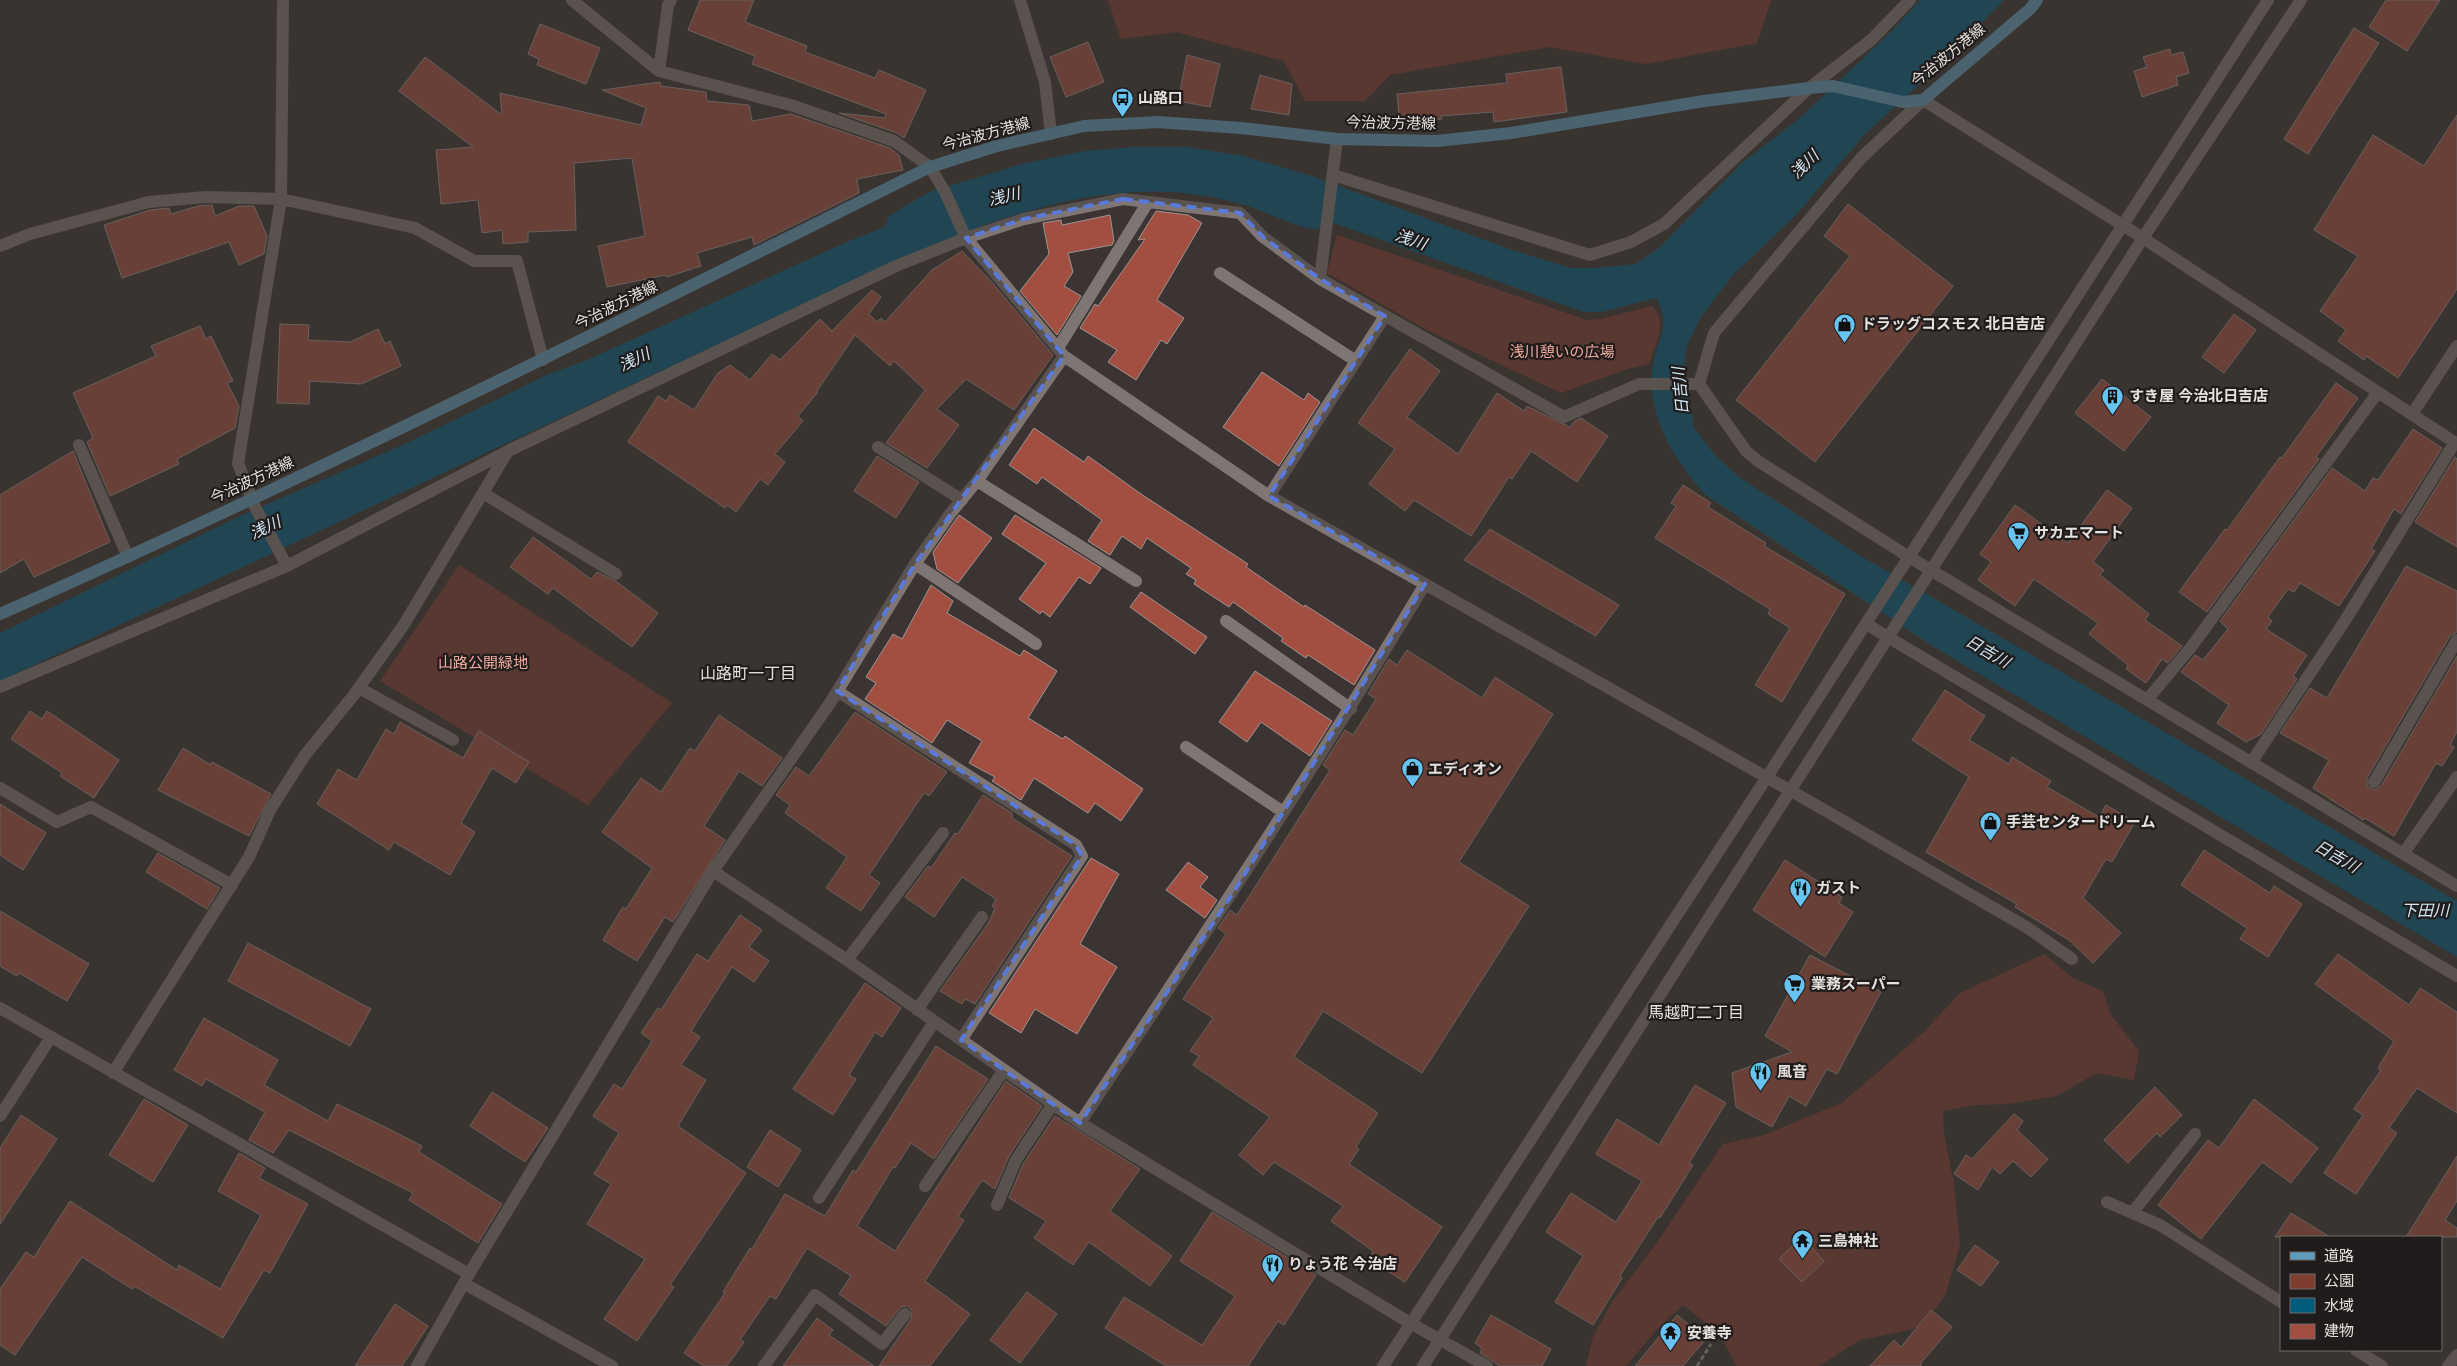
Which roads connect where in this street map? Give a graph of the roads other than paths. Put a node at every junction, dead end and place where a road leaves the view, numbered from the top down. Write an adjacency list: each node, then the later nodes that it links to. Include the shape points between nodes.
1 (283, 0): 16 (street)
2 (572, 0): 9 (street)
3 (671, 0): 9 (street)
4 (1020, 0): 12 (street, via 1045,82)
5 (1910, 0): 10 (street, via 1871,40)
6 (2037, 0): 11 (main road, 今治波方港線)
7 (2268, 0): 18 (street)
8 (2301, 0): 20 (street)
9 (659, 72): 14 (street, via 794,106 894,141)
10 (1809, 88): 11 (main road, 今治波方港線, via 1833,86 1903,102); 13 (main road, 今治波方港線, via 1704,101 1511,133 1437,141); 15 (street, via 1664,224 1631,242 1590,255)
11 (1923, 100): 18 (street); 29 (street, via 1861,158 1714,333)
12 (1052, 134): 13 (main road, 今治波方港線, via 1084,126 1158,122); 14 (main road, 今治波方港線, via 997,146)
13 (1337, 139): 15 (street)
14 (930, 167): 19 (street); 27 (main road, 今治波方港線)
15 (1333, 175): 23 (street)
16 (281, 199): 21 (street, via 206,196 148,202 30,234); 27 (street, via 415,228 474,261 517,261); 40 (street, via 238,463)
17 (1148, 202): 19 (street, via 1123,199 1024,219); 23 (street, via 1240,213 1263,237); 26 (street)
18 (2122, 226): 20 (street); 42 (street)
19 (966, 238): 26 (street); 35 (street, via 896,266)
20 (2143, 238): 30 (street); 45 (street)
21 (0, 246)
22 (1220, 273): 28 (street)
23 (1320, 279): 24 (street)
24 (1385, 316): 28 (street); 29 (street, via 1564,418 1639,384)
25 (2457, 346): 31 (street)
26 (1061, 352): 36 (street); 38 (street)
27 (543, 360): 40 (main road, 今治波方港線)
28 (1356, 361): 38 (street)
29 (1698, 384): 42 (street, via 1746,452)
30 (2378, 392): 31 (street); 58 (street, via 2192,646)
31 (2412, 414): 32 (street)
32 (2456, 443): 62 (street)
33 (79, 445): 41 (street)
34 (878, 446): 39 (street)
35 (508, 450): 37 (street); 43 (street)
36 (977, 481): 39 (street); 47 (street)
37 (483, 493): 46 (street); 56 (street, via 404,626)
38 (1269, 496): 48 (street)
39 (962, 500): 44 (street)
40 (254, 502): 41 (main road, 今治波方港線); 43 (street)
41 (128, 557): 49 (main road, 今治波方港線)
42 (1908, 558): 45 (street); 51 (street)
43 (285, 563): 55 (street)
44 (915, 564): 54 (street); 57 (street)
45 (1930, 571): 52 (street); 58 (street)
46 (616, 574)
47 (1136, 581)
48 (1425, 584): 59 (street); 63 (street)
49 (0, 614)
50 (1226, 621): 59 (street)
51 (1866, 623): 52 (street); 63 (street)
52 (1890, 636): 67 (street); 77 (street)
53 (2457, 640): 65 (street)
54 (1036, 644)
55 (0, 687)
56 (359, 688): 60 (street); 72 (street, via 305,755 270,810 249,858)
57 (836, 691): 71 (street); 82 (street, via 1076,846 1082,856)
58 (2147, 700): 62 (street)
59 (1351, 709): 68 (street)
60 (453, 740)
61 (1186, 747): 68 (street)
62 (2251, 763): 70 (street)
63 (1767, 777): 67 (street); 97 (street)
64 (2457, 777): 70 (street)
65 (2374, 782)
66 (0, 788): 72 (street, via 57,822 91,807)
67 (1791, 790): 75 (street, via 2028,928); 98 (street)
68 (1283, 812): 87 (street, via 1233,893)
69 (943, 833): 76 (street)
70 (2403, 854): 73 (street)
71 (712, 871): 76 (street); 94 (street)
72 (232, 885): 84 (street)
73 (2457, 886)
74 (982, 917): 79 (street)
75 (2072, 959)
76 (847, 960): 79 (street)
77 (2457, 976)
78 (0, 1008): 81 (street)
79 (917, 1010): 80 (street)
80 (934, 1022): 82 (street); 90 (street)
81 (51, 1037): 84 (street); 86 (street)
82 (961, 1040): 83 (street)
83 (1004, 1070): 85 (street); 89 (street)
84 (114, 1073): 94 (street)
85 (1053, 1104): 87 (street); 92 (street, via 1016,1160)
86 (0, 1116)
87 (1080, 1122): 97 (street)
88 (2195, 1134): 93 (street)
89 (925, 1186)
90 (819, 1198)
91 (2108, 1202): 93 (street)
92 (997, 1205)
93 (2132, 1213): 95 (street, via 2160,1225)
94 (467, 1279): 101 (street); 102 (street)
95 (2280, 1301)
96 (905, 1314): 103 (street, via 882,1344 815,1296)
97 (1410, 1323): 98 (street); 104 (street)
98 (1440, 1340): 105 (street); 106 (street)
99 (2358, 1351): 107 (street)
100 (2457, 1355): 108 (street)
101 (417, 1366)
102 (612, 1366)
103 (764, 1366)
104 (1383, 1366)
105 (1423, 1366)
106 (1487, 1366)
107 (2382, 1366)
108 (2448, 1366)

